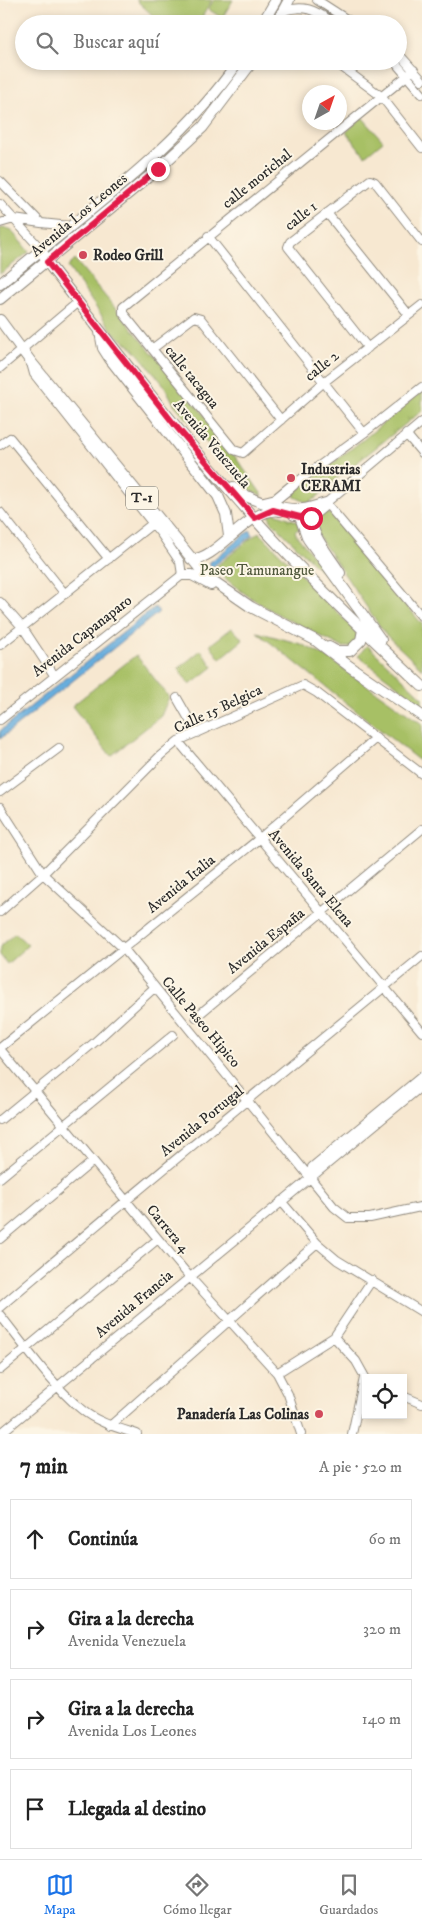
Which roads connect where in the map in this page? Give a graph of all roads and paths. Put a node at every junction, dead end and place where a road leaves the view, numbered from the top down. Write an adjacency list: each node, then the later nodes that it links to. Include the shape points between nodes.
1 (276, 0): 5 (main road)
2 (289, 0): 4 (main road)
3 (316, 0): 8 (street)
4 (283, 11): 6 (main road); 7 (street, via 298,7 313,9)
5 (267, 15)
6 (281, 15)
7 (322, 15)
8 (340, 15)
9 (407, 63): 14 (street)
10 (233, 70): 26 (main road, Avenida Los Leones, via 193,119 143,166)
11 (246, 70): 30 (main road, Avenida Los Leones, via 203,127)
12 (346, 70): 18 (street)
13 (402, 70): 15 (street)
14 (414, 70): 15 (street, calle morichal); 16 (street)
15 (407, 75): 17 (street); 18 (street, calle morichal)
16 (422, 80)
17 (422, 94)
18 (381, 96): 19 (street); 27 (street, calle morichal)
19 (422, 148)
20 (0, 180): 25 (street)
21 (0, 204): 23 (street, Avenida Venezuela)
22 (326, 213): 28 (street, calle 1, via 370,180 375,182); 36 (street); 39 (street, calle 1, via 288,247)
23 (14, 219): 24 (street); 25 (street); 29 (street, Avenida Venezuela)
24 (0, 223)
25 (42, 224): 26 (street)
26 (70, 226): 29 (main road, Avenida Los Leones)
27 (208, 236): 35 (street, calle morichal, via 127,302 123,307); 44 (street)
28 (422, 242)
29 (42, 248): 30 (main road, Avenida Venezuela); 31 (main road, Avenida Los Leones)
30 (47, 262): 32 (main road, Avenida Los Leones); 33 (main road, Avenida Venezuela)
31 (0, 284)
32 (0, 299)
33 (78, 302): 38 (main road, Avenida Venezuela); 41 (street)
34 (422, 305): 36 (street, calle 2)
35 (124, 313): 40 (street, calle tacagua)
36 (409, 315): 39 (street, calle 2)
37 (0, 320): 41 (main road, T-1)
38 (100, 331): 48 (main road, Avenida Venezuela); 62 (main road, via 103,348 110,359 218,496 226,514)
39 (368, 348): 44 (street, calle 2)
40 (152, 349): 46 (street, via 194,317 201,319); 52 (street, calle tacagua, via 234,450)
41 (21, 350): 42 (main road, T-1); 43 (street)
42 (30, 362): 61 (street, via 34,374); 64 (main road, T-1)
43 (0, 368)
44 (324, 382): 46 (street, calle 2); 49 (street)
45 (422, 387): 49 (street)
46 (281, 420): 52 (street, calle 2)
47 (422, 422): 50 (street)
48 (174, 424): 55 (main road, via 235,489); 60 (main road, Avenida Venezuela)
49 (364, 434): 54 (street)
50 (406, 434): 53 (street); 56 (street)
51 (0, 445): 63 (street, via 10,438)
52 (243, 453)
53 (422, 453)
54 (293, 486): 55 (main road, via 276,499)
55 (259, 501): 56 (main road, via 300,509)
56 (326, 503): 58 (main road); 71 (street)
57 (0, 512): 67 (street)
58 (313, 515): 59 (main road); 70 (main road, via 311,523 315,536)
59 (300, 517): 60 (main road, via 273,510); 70 (main road, via 308,539)
60 (255, 518): 62 (main road); 75 (main road, Avenida Venezuela)
61 (152, 524): 63 (street); 65 (street, via 180,562)
62 (229, 536): 64 (main road, via 200,559)
63 (109, 559): 67 (street)
64 (192, 559): 66 (main road, T-1, via 206,576)
65 (182, 575): 66 (main road, via 192,575); 79 (street, Avenida Capanaparo)
66 (229, 593): 76 (main road, T-1)
67 (65, 594): 74 (street)
68 (0, 602): 74 (street)
69 (422, 604): 71 (street)
70 (358, 606): 72 (main road)
71 (415, 609): 73 (street)
72 (365, 617): 75 (main road); 78 (main road)
73 (422, 617)
74 (23, 628): 77 (street); 79 (street)
75 (363, 629): 76 (main road, via 361,640 350,651 336,651); 78 (main road, Avenida Venezuela)
76 (315, 640): 82 (main road, T-1)
77 (0, 645)
78 (399, 665): 80 (main road, Avenida Venezuela)
79 (54, 675): 83 (street, Avenida Capanaparo)
80 (422, 686)
81 (177, 698): 84 (street)
82 (422, 716)
83 (0, 720)
84 (197, 733): 85 (street, Calle 15 Belgica, via 303,685); 86 (street, Calle 15 Belgica)
85 (376, 738): 88 (street, Calle 15 Belgica); 92 (street, Avenida Italia)
86 (178, 741): 92 (street, Avenida Santa Elena); 93 (street, Calle 15 Belgica)
87 (59, 748): 89 (street)
88 (422, 774)
89 (0, 792)
90 (0, 807): 93 (street, Calle Paseo Hipico)
91 (422, 829): 95 (street, Avenida España)
92 (260, 838): 95 (street, Avenida Santa Elena); 96 (street, Avenida Italia)
93 (42, 874): 94 (street, Calle 15 Belgica); 96 (street, Calle Paseo Hipico)
94 (0, 912)
95 (322, 913): 98 (street, Avenida Santa Elena); 100 (street, Avenida España)
96 (123, 948): 99 (street, Calle Paseo Hipico); 103 (street, Avenida Italia)
97 (422, 956): 98 (street, Avenida Portugal)
98 (385, 987): 101 (street, Avenida Santa Elena); 107 (street, Avenida Portugal)
99 (154, 988): 106 (street); 107 (street, Calle Paseo Hipico)
100 (196, 1017)
101 (422, 1032)
102 (173, 1035): 109 (street)
103 (0, 1049): 106 (street, Carrera 4)
104 (422, 1076): 111 (street, Avenida Francia, via 312,1168)
105 (422, 1086): 111 (street, Avenida Francia)
106 (35, 1093): 108 (street); 109 (street, Carrera 4)
107 (249, 1101): 111 (street, Calle Paseo Hipico); 113 (street, Avenida Portugal)
108 (0, 1120)
109 (63, 1128): 110 (street, Carrera 4); 112 (street)
110 (92, 1162): 113 (street, Carrera 4); 116 (street)
111 (310, 1176): 114 (street, Avenida Francia); 115 (street, Calle Paseo Hipico, via 334,1207 348,1218 370,1218)
112 (0, 1178)
113 (125, 1200): 117 (street, Carrera 4); 121 (street, Avenida Portugal)
114 (281, 1201): 118 (street); 119 (street, Avenida Francia)
115 (421, 1206)
116 (0, 1239)
117 (158, 1239): 119 (street, Carrera 4); 126 (street)
118 (316, 1243): 120 (street, via 336,1260); 124 (street)
119 (189, 1276): 124 (street, Carrera 4); 130 (street, Avenida Francia)
120 (372, 1280): 122 (street); 125 (street)
121 (0, 1307)
122 (422, 1312)
123 (0, 1315): 126 (street)
124 (229, 1322): 128 (street, Carrera 4); 134 (street)
125 (334, 1337): 128 (street); 129 (street)
126 (26, 1348): 127 (street); 130 (street)
127 (0, 1370)
128 (277, 1373): 137 (street, Carrera 4, via 288,1394)
129 (362, 1374)
130 (58, 1385): 134 (street, via 81,1410); 135 (street, Avenida Francia)
131 (362, 1392): 138 (street)
132 (407, 1398): 133 (street)
133 (422, 1404)
134 (110, 1426): 136 (street)
135 (0, 1434)
136 (136, 1434)
137 (301, 1434)
138 (352, 1434)

